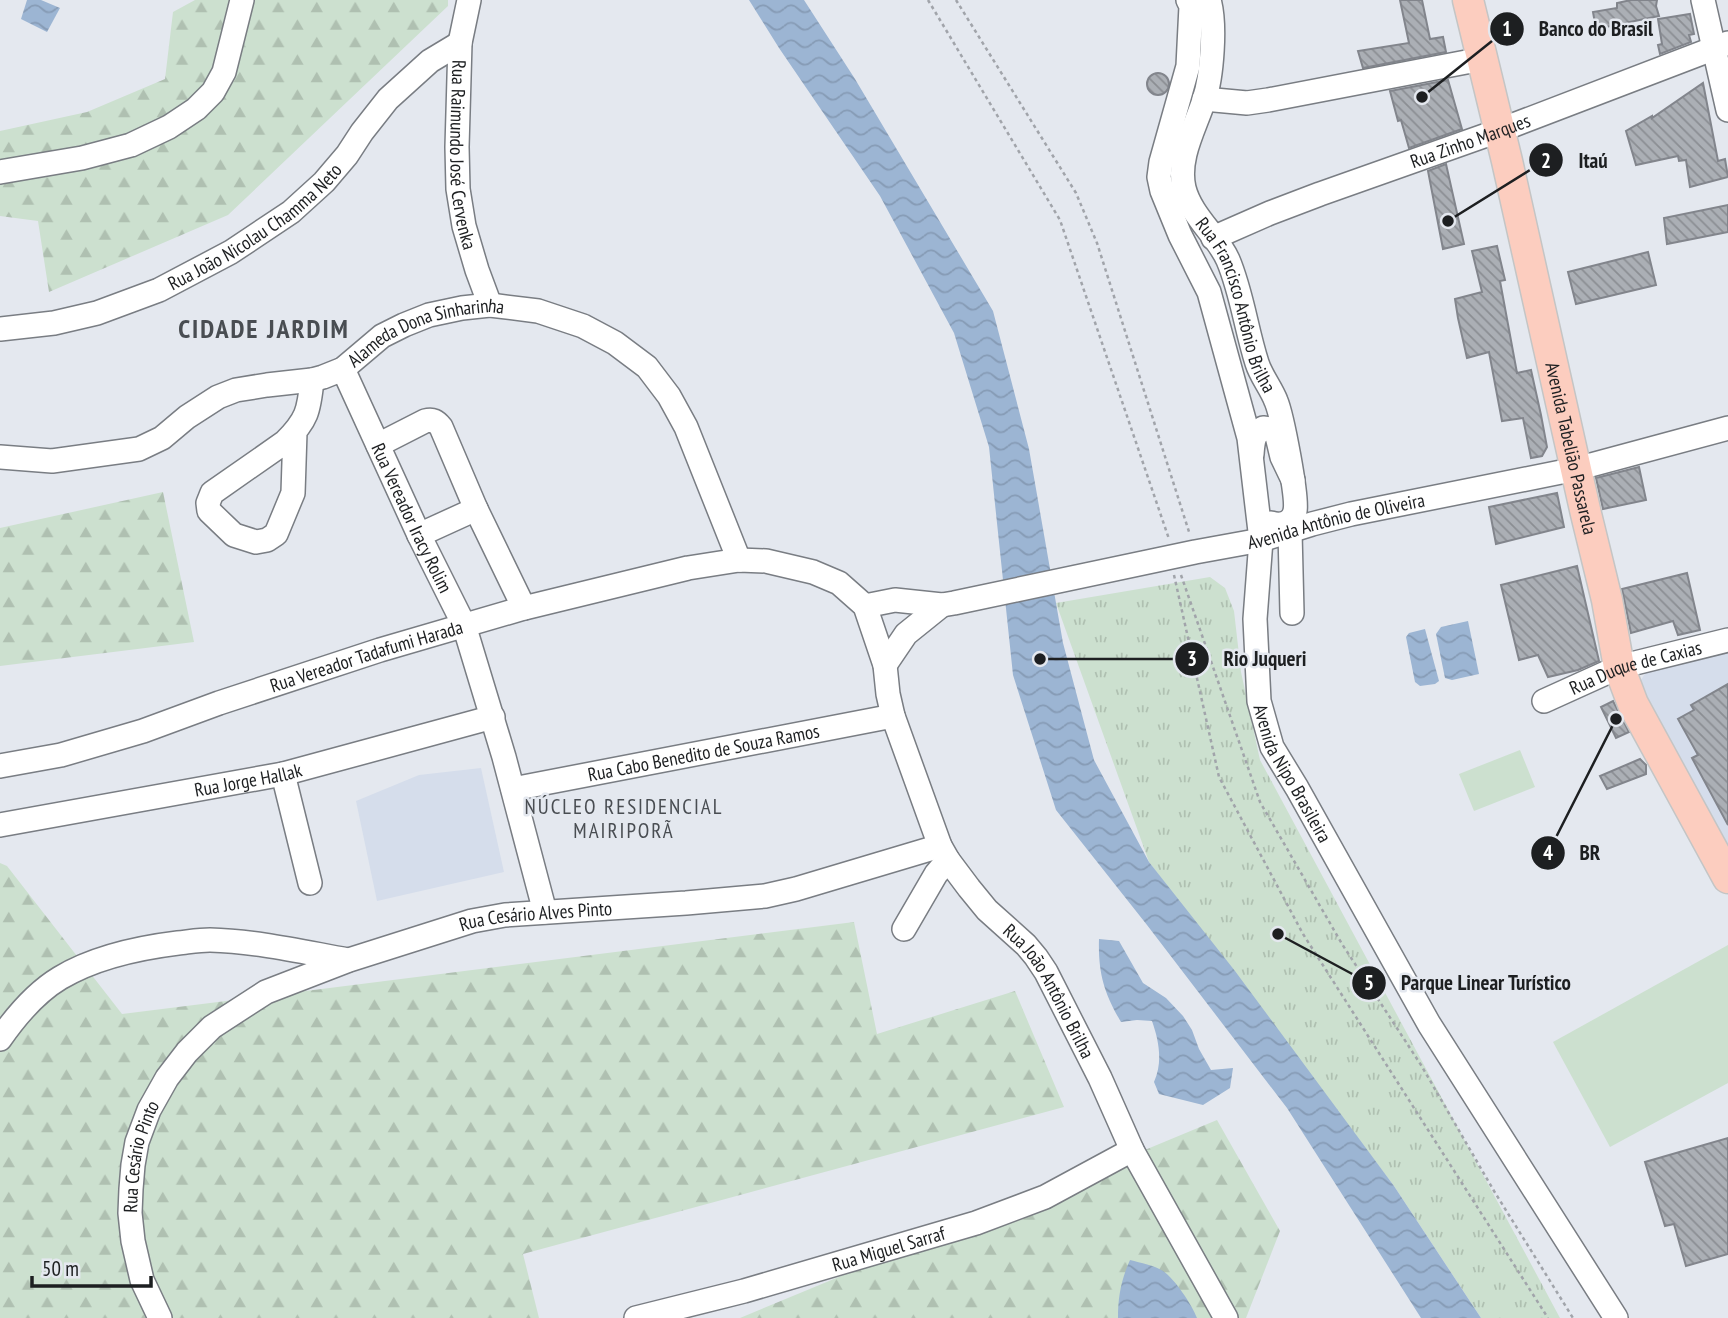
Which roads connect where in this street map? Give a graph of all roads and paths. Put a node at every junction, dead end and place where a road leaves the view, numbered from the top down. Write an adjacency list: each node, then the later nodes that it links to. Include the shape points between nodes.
1 (242, 0): 15 (street, via 224,72 196,109 131,145)
2 (469, 0): 9 (street, Rua Raimundo José Cervenka)
3 (928, 0): 34 (path, via 1060,220)
4 (956, 0): 34 (path, via 1076,193 1097,243)
5 (1188, 0): 25 (street, Avenida Nipo Brasileira, via 1188,66 1159,177 1180,235 1209,292)
6 (1209, 0): 12 (street, Rua Francisco Antônio Brilha, via 1212,30)
7 (1468, 0): 11 (main road, Avenida Tabelião Passarela)
8 (1703, 0): 10 (street)
9 (460, 43): 17 (street, Rua Raimundo José Cervenka, via 458,189 464,226); 18 (street, Rua João Nicolau Chamma Neto, via 430,61 388,99 324,182 291,212 231,252 159,290 97,313)
10 (1721, 45): 13 (street); 14 (street, Rua Zinho Marques)
11 (1482, 59): 12 (street, via 1268,100); 14 (main road, Avenida Tabelião Passarela)
12 (1205, 99): 16 (street, Rua Francisco Antônio Brilha, via 1184,158 1183,178 1191,205)
13 (1728, 110)
14 (1498, 131): 16 (street, Rua Zinho Marques); 27 (main road, Avenida Tabelião Passarela)
15 (0, 172)
16 (1213, 238): 21 (street, Rua Francisco Antônio Brilha, via 1227,258 1257,365)
17 (490, 305): 19 (street, Alameda Dona Sinharinha, via 440,313 404,325 382,336); 35 (street, Alameda Dona Sinharinha, via 538,311 583,326 647,367 686,427)
18 (0, 329)
19 (343, 369): 20 (street, Alameda Dona Sinharinha); 24 (street, Rua Vereador Iracy Rolim)
20 (312, 380): 23 (street, via 310,406); 26 (street, Alameda Dona Sinharinha, via 257,386 218,397 139,449 52,461)
21 (1276, 400): 28 (street, Rua Francisco Antônio Brilha); 30 (street, via 1296,435 1310,502 1317,511)
22 (1728, 428): 27 (street, Avenida Antônio de Oliveira)
23 (295, 432): 23 (street, via 212,493 209,511 234,535 256,542 276,534 293,493)
24 (378, 445): 29 (street, via 425,421 437,422); 32 (street, Rua Vereador Iracy Rolim)
25 (1252, 455): 28 (street, via 1258,430 1272,429); 28 (street, Rua Francisco Antônio Brilha, via 1261,478 1265,516 1279,526 1294,515); 33 (street, Avenida Nipo Brasileira)
26 (0, 457)
27 (1576, 469): 30 (street, Avenida Antônio de Oliveira); 43 (main road, Avenida Tabelião Passarela)
28 (1293, 480)
29 (476, 509): 32 (street); 38 (street)
30 (1351, 514): 31 (street, Avenida Antônio de Oliveira)
31 (1290, 532): 33 (street, Avenida Antônio de Oliveira); 39 (street)
32 (419, 535): 40 (street, Rua Vereador Iracy Rolim)
33 (1261, 540): 34 (street, Avenida Antônio de Oliveira); 65 (street, Avenida Nipo Brasileira, via 1255,619 1259,701 1272,747 1429,1024)
34 (1180, 555): 36 (street, Avenida Antônio de Oliveira); 63 (path, via 1219,777 1303,934); 64 (path, via 1260,802 1342,944 1421,1065)
35 (739, 560): 37 (street, Rua Vereador Tadafumi Harada, via 813,572 839,583); 38 (street, Rua Vereador Tadafumi Harada)
36 (948, 604): 37 (street, Avenida Antônio de Oliveira, via 895,600); 42 (street, Avenida Antônio de Oliveira, via 906,634)
37 (865, 606): 42 (street, Rua João Antônio Brilha)
38 (524, 608): 40 (street, Rua Vereador Tadafumi Harada)
39 (1292, 613)
40 (464, 625): 45 (street, Rua Vereador Iracy Rolim); 47 (street, Rua Vereador Tadafumi Harada, via 131,734 61,755)
41 (1728, 640): 43 (street, Rua Duque de Caxias)
42 (885, 665): 46 (street, Rua João Antônio Brilha)
43 (1619, 667): 44 (street, Rua Duque de Caxias); 52 (main road, Avenida Tabelião Passarela, via 1633,704)
44 (1544, 701)
45 (493, 716): 48 (street, Rua Jorge Hallak); 49 (street, Rua Vereador Iracy Rolim)
46 (894, 716): 49 (street, Rua Cabo Benedito de Souza Ramos); 51 (street, Rua João Antônio Brilha)
47 (0, 766)
48 (284, 774): 50 (street, Rua Jorge Hallak); 53 (street)
49 (513, 789): 54 (street, Rua Vereador Iracy Rolim)
50 (0, 825)
51 (944, 853): 54 (street, Rua Cesário Alves Pinto, via 765,896); 55 (street); 59 (street, Rua João Antônio Brilha, via 987,910 1037,957)
52 (1728, 878)
53 (310, 883)
54 (545, 912): 56 (street, Rua Cesário Alves Pinto, via 472,921)
55 (904, 929)
56 (349, 960): 57 (street, via 208,940 144,947 59,979 31,1000); 58 (street, Rua Cesário Alves Pinto, via 265,992 212,1027)
57 (0, 1039)
58 (167, 1078): 60 (street, Rua Cesário Pinto, via 137,1142 131,1189 131,1227 139,1267)
59 (1132, 1150): 61 (street, Rua Miguel Sarraf, via 1045,1197 976,1223); 62 (street, Rua João Antônio Brilha)
60 (160, 1318)
61 (636, 1318)
62 (1226, 1318)
63 (1548, 1318)
64 (1573, 1318)
65 (1616, 1318)

